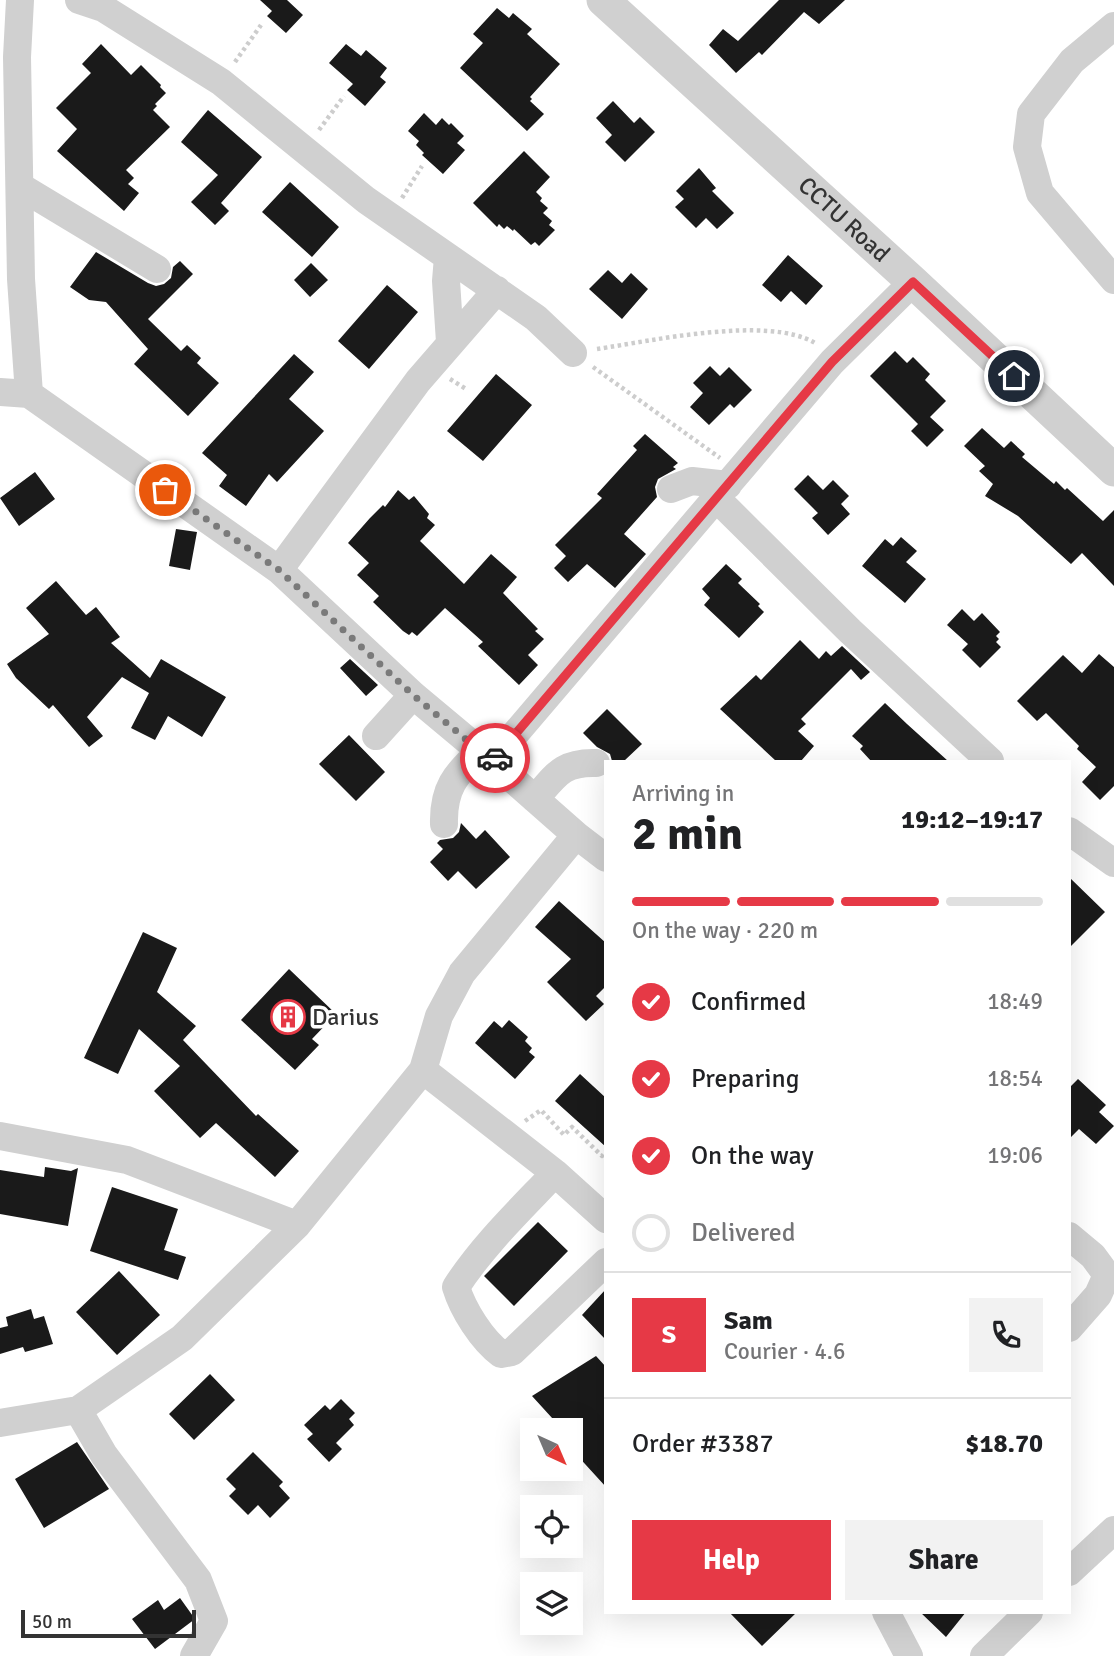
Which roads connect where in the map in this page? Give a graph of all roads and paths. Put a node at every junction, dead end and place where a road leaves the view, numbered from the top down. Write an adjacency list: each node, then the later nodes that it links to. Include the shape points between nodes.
1 (20, 0): 10 (street)
2 (603, 0): 15 (street, CCTU Road)
3 (96, 3): 6 (street)
4 (261, 25): 6 (path)
5 (1114, 26): 14 (street, via 1072,61 1031,114 1027,147 1040,193)
6 (221, 82): 8 (street)
7 (344, 96): 8 (path)
8 (304, 150): 11 (street)
9 (422, 166): 11 (path)
10 (21, 187): 13 (street); 21 (street, via 21,279)
11 (390, 216): 12 (street)
12 (449, 257): 16 (street); 17 (street)
13 (157, 270)
14 (1114, 280)
15 (913, 282): 19 (street); 22 (street, CCTU Road)
16 (497, 290): 17 (street); 18 (street)
17 (450, 342): 25 (street)
18 (573, 353): 19 (path, via 720,332 760,331 792,333 814,342); 23 (path, via 694,438)
19 (832, 362): 23 (street)
20 (0, 392): 21 (street)
21 (29, 394): 25 (street)
22 (1114, 470)
23 (727, 485): 24 (street, via 692,481); 28 (street); 29 (street, via 850,631)
24 (671, 489)
25 (279, 570): 26 (street)
26 (413, 695): 27 (street); 28 (street)
27 (376, 736)
28 (486, 756): 31 (street); 32 (street, via 464,766 450,785 443,803)
29 (989, 760)
30 (596, 764): 31 (street, via 564,766)
31 (535, 799): 34 (street)
32 (443, 824)
33 (1071, 832): 36 (street)
34 (576, 835): 35 (street); 37 (street, via 462,973 439,1016)
35 (604, 856)
36 (1114, 863)
37 (423, 1070): 38 (street); 43 (street)
38 (508, 1135): 40 (path, via 541,1110 564,1135 572,1127); 41 (street)
39 (0, 1136): 43 (street, via 127,1160)
40 (604, 1154)
41 (555, 1172): 42 (street); 45 (street, via 456,1287 460,1300 491,1347 501,1354 512,1352)
42 (604, 1217)
43 (297, 1225): 47 (street, via 181,1338)
44 (1071, 1238): 46 (street, via 1107,1275 1098,1295)
45 (604, 1264)
46 (1071, 1326)
47 (78, 1410): 48 (street); 53 (street, via 104,1455 198,1580 214,1621)
48 (0, 1423)
49 (1114, 1530): 50 (street)
50 (1071, 1570)
51 (887, 1614): 54 (street)
52 (1027, 1614): 55 (street)
53 (194, 1656)
54 (909, 1656)
55 (984, 1656)

